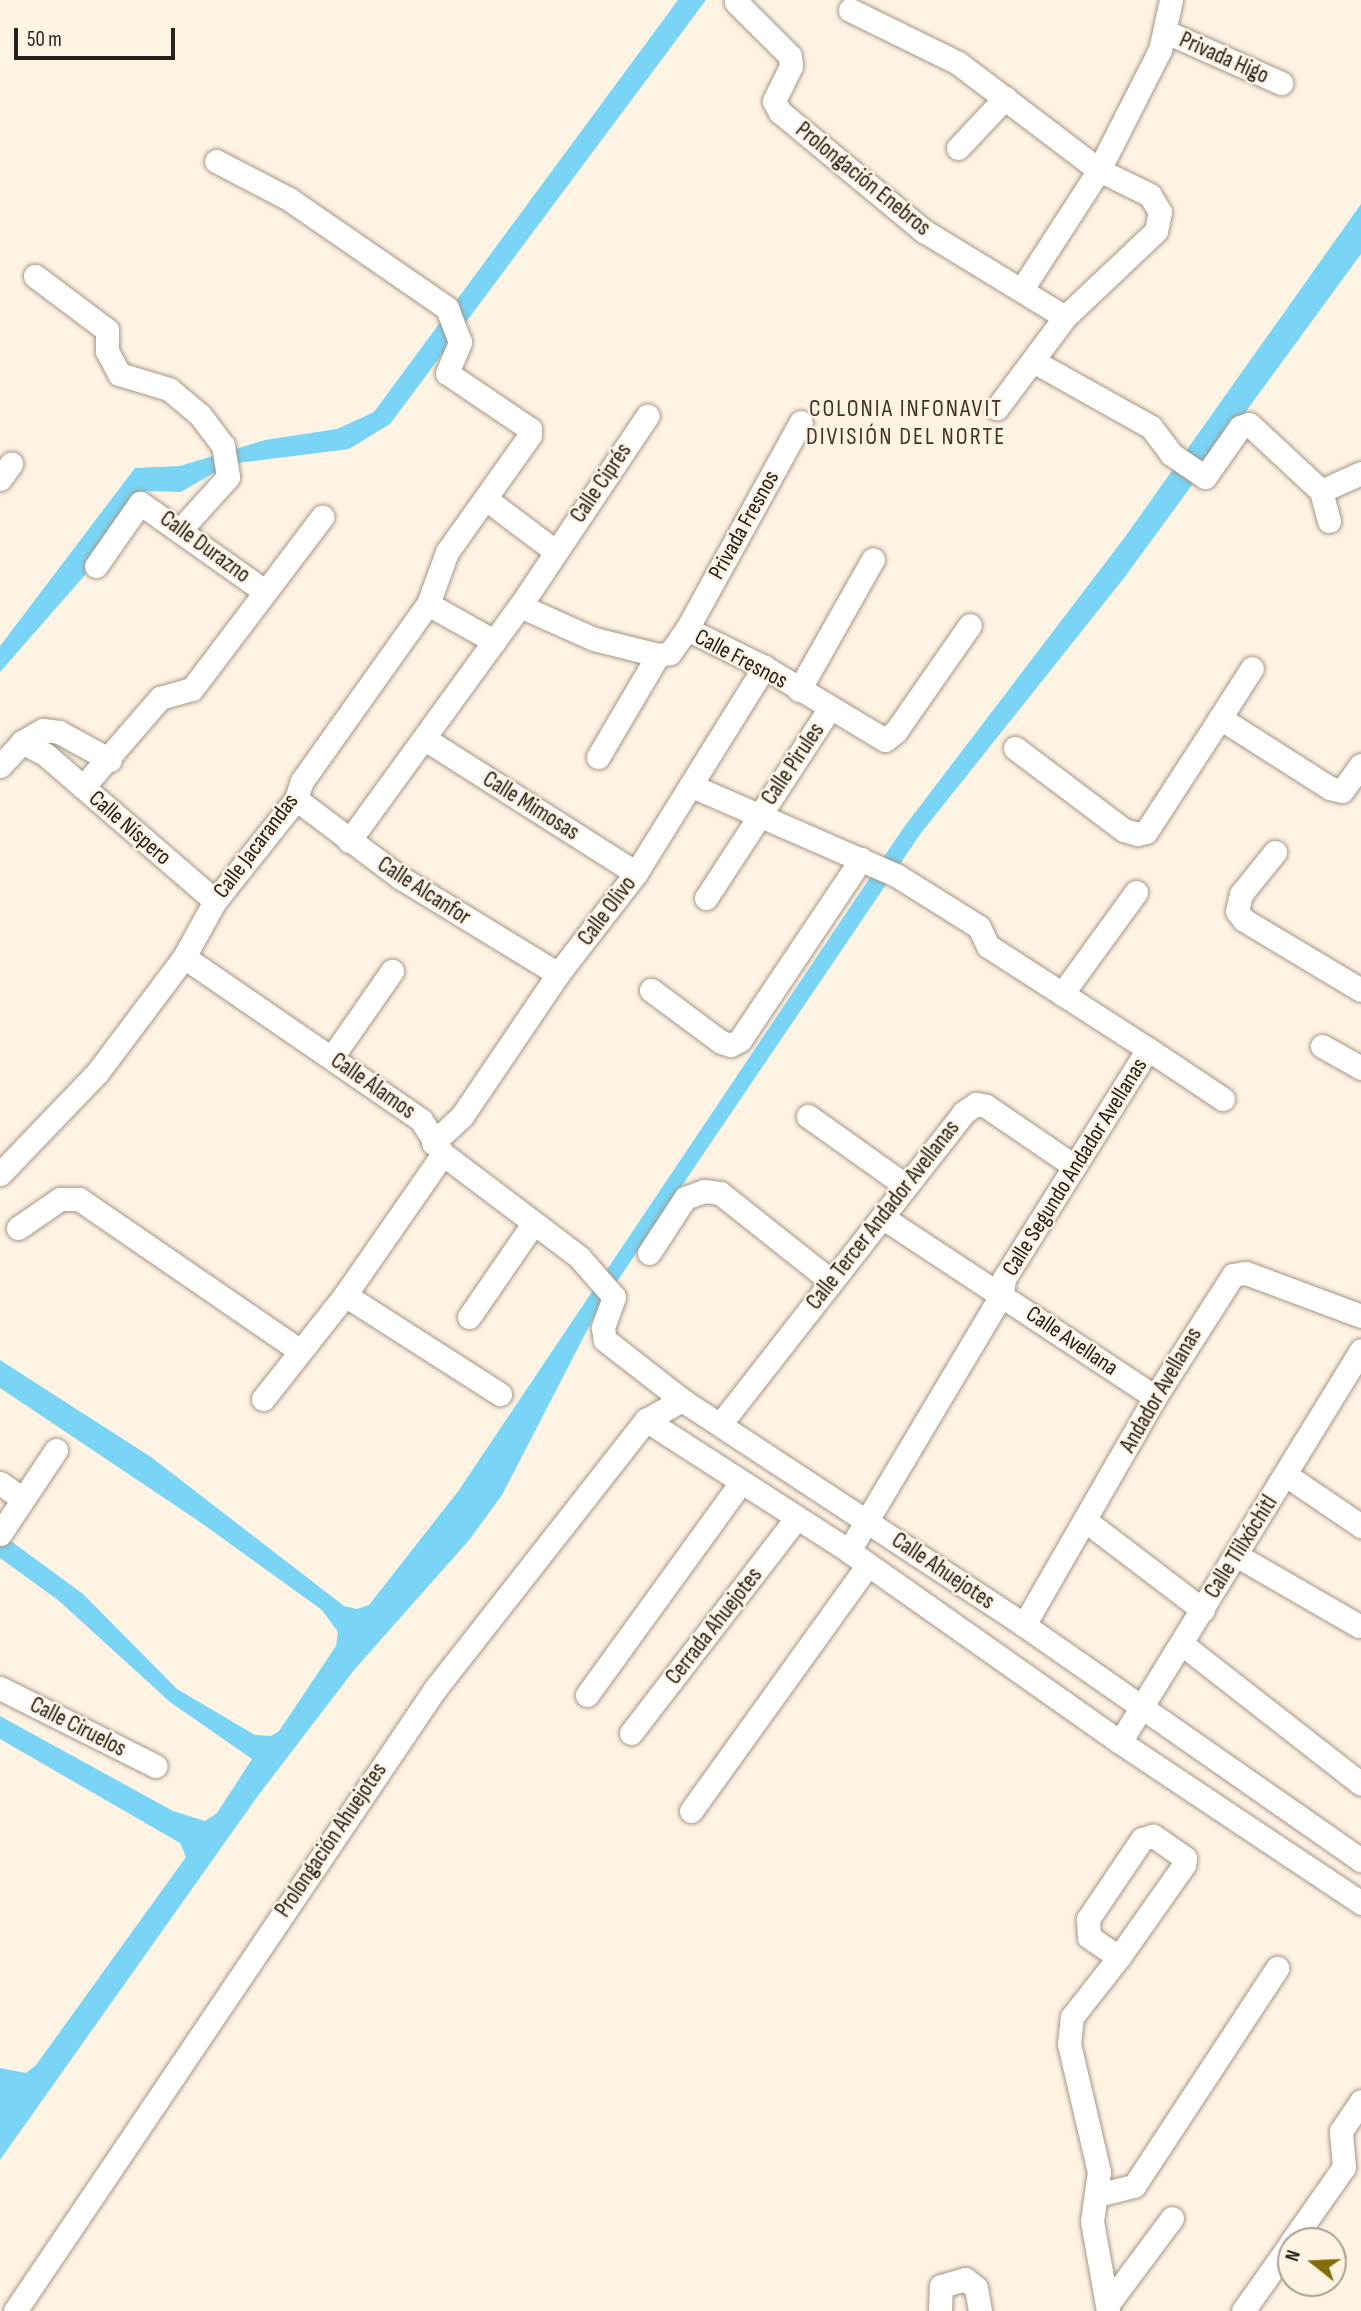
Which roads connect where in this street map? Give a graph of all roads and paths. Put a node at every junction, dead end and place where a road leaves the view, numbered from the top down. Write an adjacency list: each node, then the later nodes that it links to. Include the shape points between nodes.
1 (1171, 0): 4 (street)
2 (736, 2): 11 (street, Prolongación Enebros, via 790,56 791,66 774,101 780,112 923,230)
3 (850, 10): 6 (street, via 958,63)
4 (1166, 32): 5 (street, Privada Higo); 9 (street)
5 (1281, 83)
6 (1005, 98): 7 (street); 9 (street)
7 (958, 148)
8 (216, 161): 19 (street, via 289,199 447,309 460,342 447,373 452,381 530,429 524,447)
9 (1099, 170): 11 (street); 12 (street, via 1150,195 1160,212 1156,231)
10 (35, 276): 22 (street, via 107,330 107,351 119,374 169,389 200,415 223,445 228,477)
11 (1022, 289): 12 (street, Prolongación Enebros)
12 (1065, 317): 13 (street)
13 (1033, 361): 14 (street); 18 (street, via 1152,427 1171,454 1205,477 1240,427 1249,424)
14 (997, 408)
15 (647, 416): 23 (street, Calle Ciprés)
16 (801, 422): 30 (street, Privada Fresnos)
17 (1361, 473): 18 (street)
18 (1321, 491): 21 (street)
19 (486, 499): 23 (street); 27 (street, Calle Jacarandas, via 447,552)
20 (322, 517): 26 (street)
21 (1329, 521)
22 (181, 529): 25 (street, Calle Durazno, via 139,503); 26 (street, Calle Durazno)
23 (555, 551): 28 (street, Calle Ciprés)
24 (873, 559): 35 (street)
25 (96, 566)
26 (263, 590): 42 (street, via 192,689 160,698)
27 (428, 604): 31 (street); 47 (street, Calle Jacarandas, via 302,780)
28 (520, 606): 31 (street, Calle Ciprés); 32 (street, Calle Fresnos, via 606,643)
29 (970, 625): 36 (street, Calle Fresnos, via 885,740)
30 (687, 629): 32 (street, Calle Fresnos, via 670,653); 33 (street, Calle Fresnos)
31 (494, 642): 38 (street)
32 (658, 655): 41 (street)
33 (764, 667): 35 (street, Calle Fresnos); 45 (street, Calle Olivo)
34 (1252, 668): 37 (street)
35 (799, 690): 36 (street, Calle Fresnos)
36 (829, 709): 48 (street, Calle Pirules)
37 (1220, 718): 40 (street, via 1146,832 1137,834 1124,830); 44 (street, via 1330,788 1342,791)
38 (425, 739): 49 (street); 52 (street, Calle Mimosas)
39 (22, 742): 42 (street, via 43,730 59,732); 43 (street); 46 (street, Calle Níspero, via 46,755)
40 (1015, 748)
41 (598, 757)
42 (110, 760): 46 (street)
43 (0, 765)
44 (1361, 765)
45 (692, 786): 48 (street, Calle Segundo Andador Avellanas); 52 (street, Calle Olivo)
46 (83, 787): 55 (street, Calle Níspero)
47 (296, 799): 49 (street, Calle Alcanfor); 55 (street, Calle Jacarandas)
48 (758, 818): 51 (street, Calle Segundo Andador Avellanas); 54 (street, Calle Pirules)
49 (349, 841): 58 (street, Calle Alcanfor)
50 (1275, 852): 60 (street, via 1241,894 1237,911 1244,920)
51 (865, 861): 59 (street, via 740,1040 731,1045 721,1042); 61 (street, Calle Segundo Andador Avellanas, via 979,927 988,946)
52 (636, 873): 58 (street, Calle Olivo)
53 (1136, 892): 61 (street)
54 (706, 898)
55 (215, 901): 56 (street, Calle Jacarandas)
56 (184, 957): 64 (street, Calle Álamos); 70 (street, Calle Jacarandas, via 97,1073)
57 (392, 971): 64 (street)
58 (558, 974): 68 (street, Calle Olivo)
59 (651, 990)
60 (1361, 990)
61 (1062, 994): 63 (street, Calle Segundo Andador Avellanas)
62 (1322, 1046): 65 (street)
63 (1147, 1049): 66 (street); 69 (street, Calle Segundo Andador Avellanas)
64 (332, 1057): 68 (street, Calle Álamos, via 421,1120)
65 (1361, 1068)
66 (1223, 1099)
67 (808, 1116): 71 (street)
68 (438, 1148): 73 (street, Calle Álamos); 79 (street, Calle Olivo)
69 (1074, 1166): 71 (street, Calle Tercer Andador Avellanas, via 986,1106 976,1104 963,1113); 78 (street, Calle Segundo Andador Avellanas, via 1004,1279)
70 (0, 1174)
71 (906, 1186): 72 (street, Calle Tercer Andador Avellanas)
72 (882, 1217): 77 (street, Calle Tercer Andador Avellanas); 78 (street, Calle Avellana)
73 (533, 1224): 76 (street, Calle Álamos); 81 (street)
74 (18, 1228): 83 (street, via 60,1199 79,1199)
75 (649, 1253): 77 (street, via 685,1198 704,1191 720,1193)
76 (579, 1257): 87 (street, Calle Ahuejotes, via 614,1297 603,1328 605,1340)
77 (831, 1281): 89 (street, Calle Tercer Andador Avellanas)
78 (1002, 1294): 85 (street, Calle Avellana); 96 (street, Calle Segundo Andador Avellanas)
79 (345, 1295): 83 (street, Calle Olivo); 84 (street)
80 (1361, 1316): 85 (street, Andador Avellanas, via 1246,1273 1233,1275)
81 (469, 1317)
82 (1361, 1350): 91 (street, Calle Tlilxóchitl)
83 (300, 1351): 86 (street)
84 (500, 1394)
85 (1155, 1397): 97 (street, Andador Avellanas)
86 (263, 1399)
87 (682, 1400): 88 (street, Prolongación Ahuejotes); 89 (street, Calle Ahuejotes)
88 (646, 1420): 92 (street, Calle Ahuejotes); 125 (street, Prolongación Ahuejotes, via 435,1689)
89 (722, 1422): 96 (street, Calle Ahuejotes)
90 (56, 1450): 94 (street)
91 (1286, 1475): 98 (street); 101 (street, Calle Tlilxóchitl)
92 (741, 1482): 95 (street, Calle Ahuejotes); 108 (street)
93 (0, 1483): 94 (street)
94 (23, 1499): 99 (street)
95 (796, 1519): 100 (street, Calle Ahuejotes); 110 (street, Cerrada Ahuejotes)
96 (868, 1519): 100 (street, Calle Segundo Andador Avellanas); 104 (street, Calle Ahuejotes)
97 (1086, 1521): 103 (street); 104 (street, Andador Avellanas)
98 (1361, 1526)
99 (4, 1529)
100 (849, 1551): 102 (street, Calle Ahuejotes)
101 (1236, 1555): 103 (street, Calle Tlilxóchitl); 105 (street)
102 (868, 1565): 111 (street, Calle Ahuejotes); 114 (street)
103 (1203, 1610): 106 (street, Calle Tlilxóchitl)
104 (1024, 1625): 109 (street, Calle Ahuejotes)
105 (1359, 1626)
106 (1182, 1644): 109 (street, Calle Tlilxóchitl); 113 (street)
107 (0, 1688): 112 (street, Calle Ciruelos)
108 (587, 1695)
109 (1143, 1708): 111 (street, Calle Tlilxóchitl); 115 (street, Calle Ahuejotes)
110 (631, 1733)
111 (1119, 1742): 116 (street, Calle Ahuejotes)
112 (156, 1766)
113 (1361, 1784)
114 (691, 1811)
115 (1361, 1860)
116 (1359, 1896)
117 (1119, 1957): 117 (street, via 1185,1861 1153,1836 1142,1839 1087,1919 1089,1937); 120 (street, via 1072,2017 1069,2044 1099,2172)
118 (1277, 1968): 120 (street, via 1134,2186)
119 (1361, 2101): 122 (street, via 1341,2131 1344,2167)
120 (1097, 2195): 124 (street, via 1092,2221)
121 (1172, 2218): 124 (street)
122 (1302, 2227)
123 (1277, 2263): 128 (street)
124 (1108, 2308)
125 (15, 2311)
126 (940, 2311): 127 (street, via 941,2286 965,2279 976,2288)
127 (980, 2311)
128 (1243, 2311)

